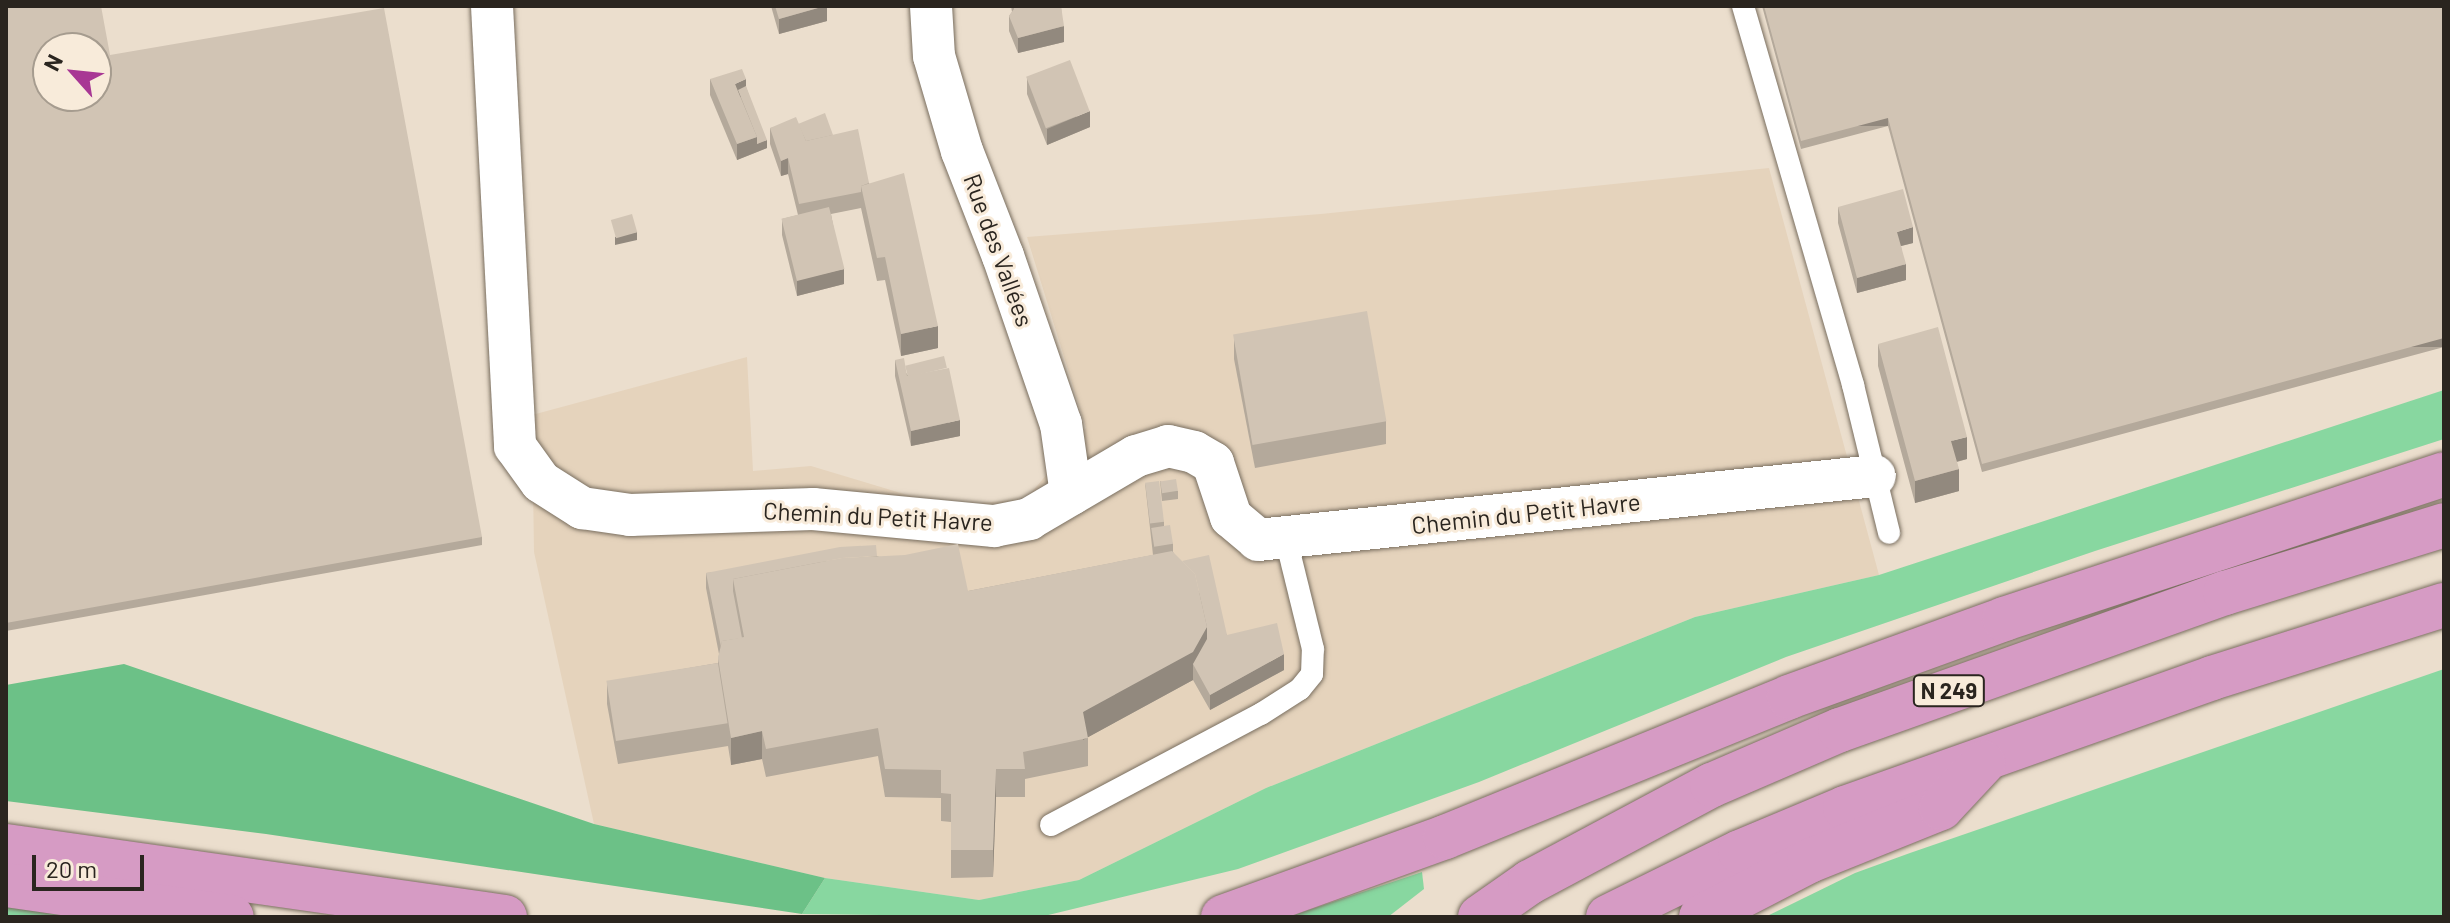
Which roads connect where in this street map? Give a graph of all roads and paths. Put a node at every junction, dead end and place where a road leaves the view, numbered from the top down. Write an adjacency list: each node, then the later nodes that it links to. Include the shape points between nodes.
1 (492, 6): 6 (street, Chemin du Petit Havre, via 515,446 541,482 582,508 630,515 813,509 994,526 1029,519)
2 (931, 6): 6 (street, Rue des Vallées, via 934,56 962,151 1061,424)
3 (1743, 6): 5 (lane)
4 (2444, 474): 17 (highway, via 2004,619 1789,697 1319,885)
5 (1875, 476): 8 (lane); 9 (street, Chemin du Petit Havre)
6 (1071, 494): 9 (street, Chemin du Petit Havre, via 1136,456 1168,446 1213,463 1231,517 1242,529 1258,540)
7 (2444, 525): 18 (highway, N 249, via 2225,593 1840,730 1712,785 1530,882)
8 (1889, 533)
9 (1286, 539): 12 (lane, via 1313,649 1312,674 1300,689)
10 (2444, 605): 11 (highway, via 2212,678)
11 (1986, 760): 19 (highway, via 1845,808); 20 (highway, via 1941,808 1809,861)
12 (1051, 825)
13 (6, 846): 16 (highway)
14 (6, 885): 15 (highway)
15 (232, 917)
16 (505, 917)
17 (1223, 917)
18 (1480, 917)
19 (1608, 917)
20 (1701, 917)

